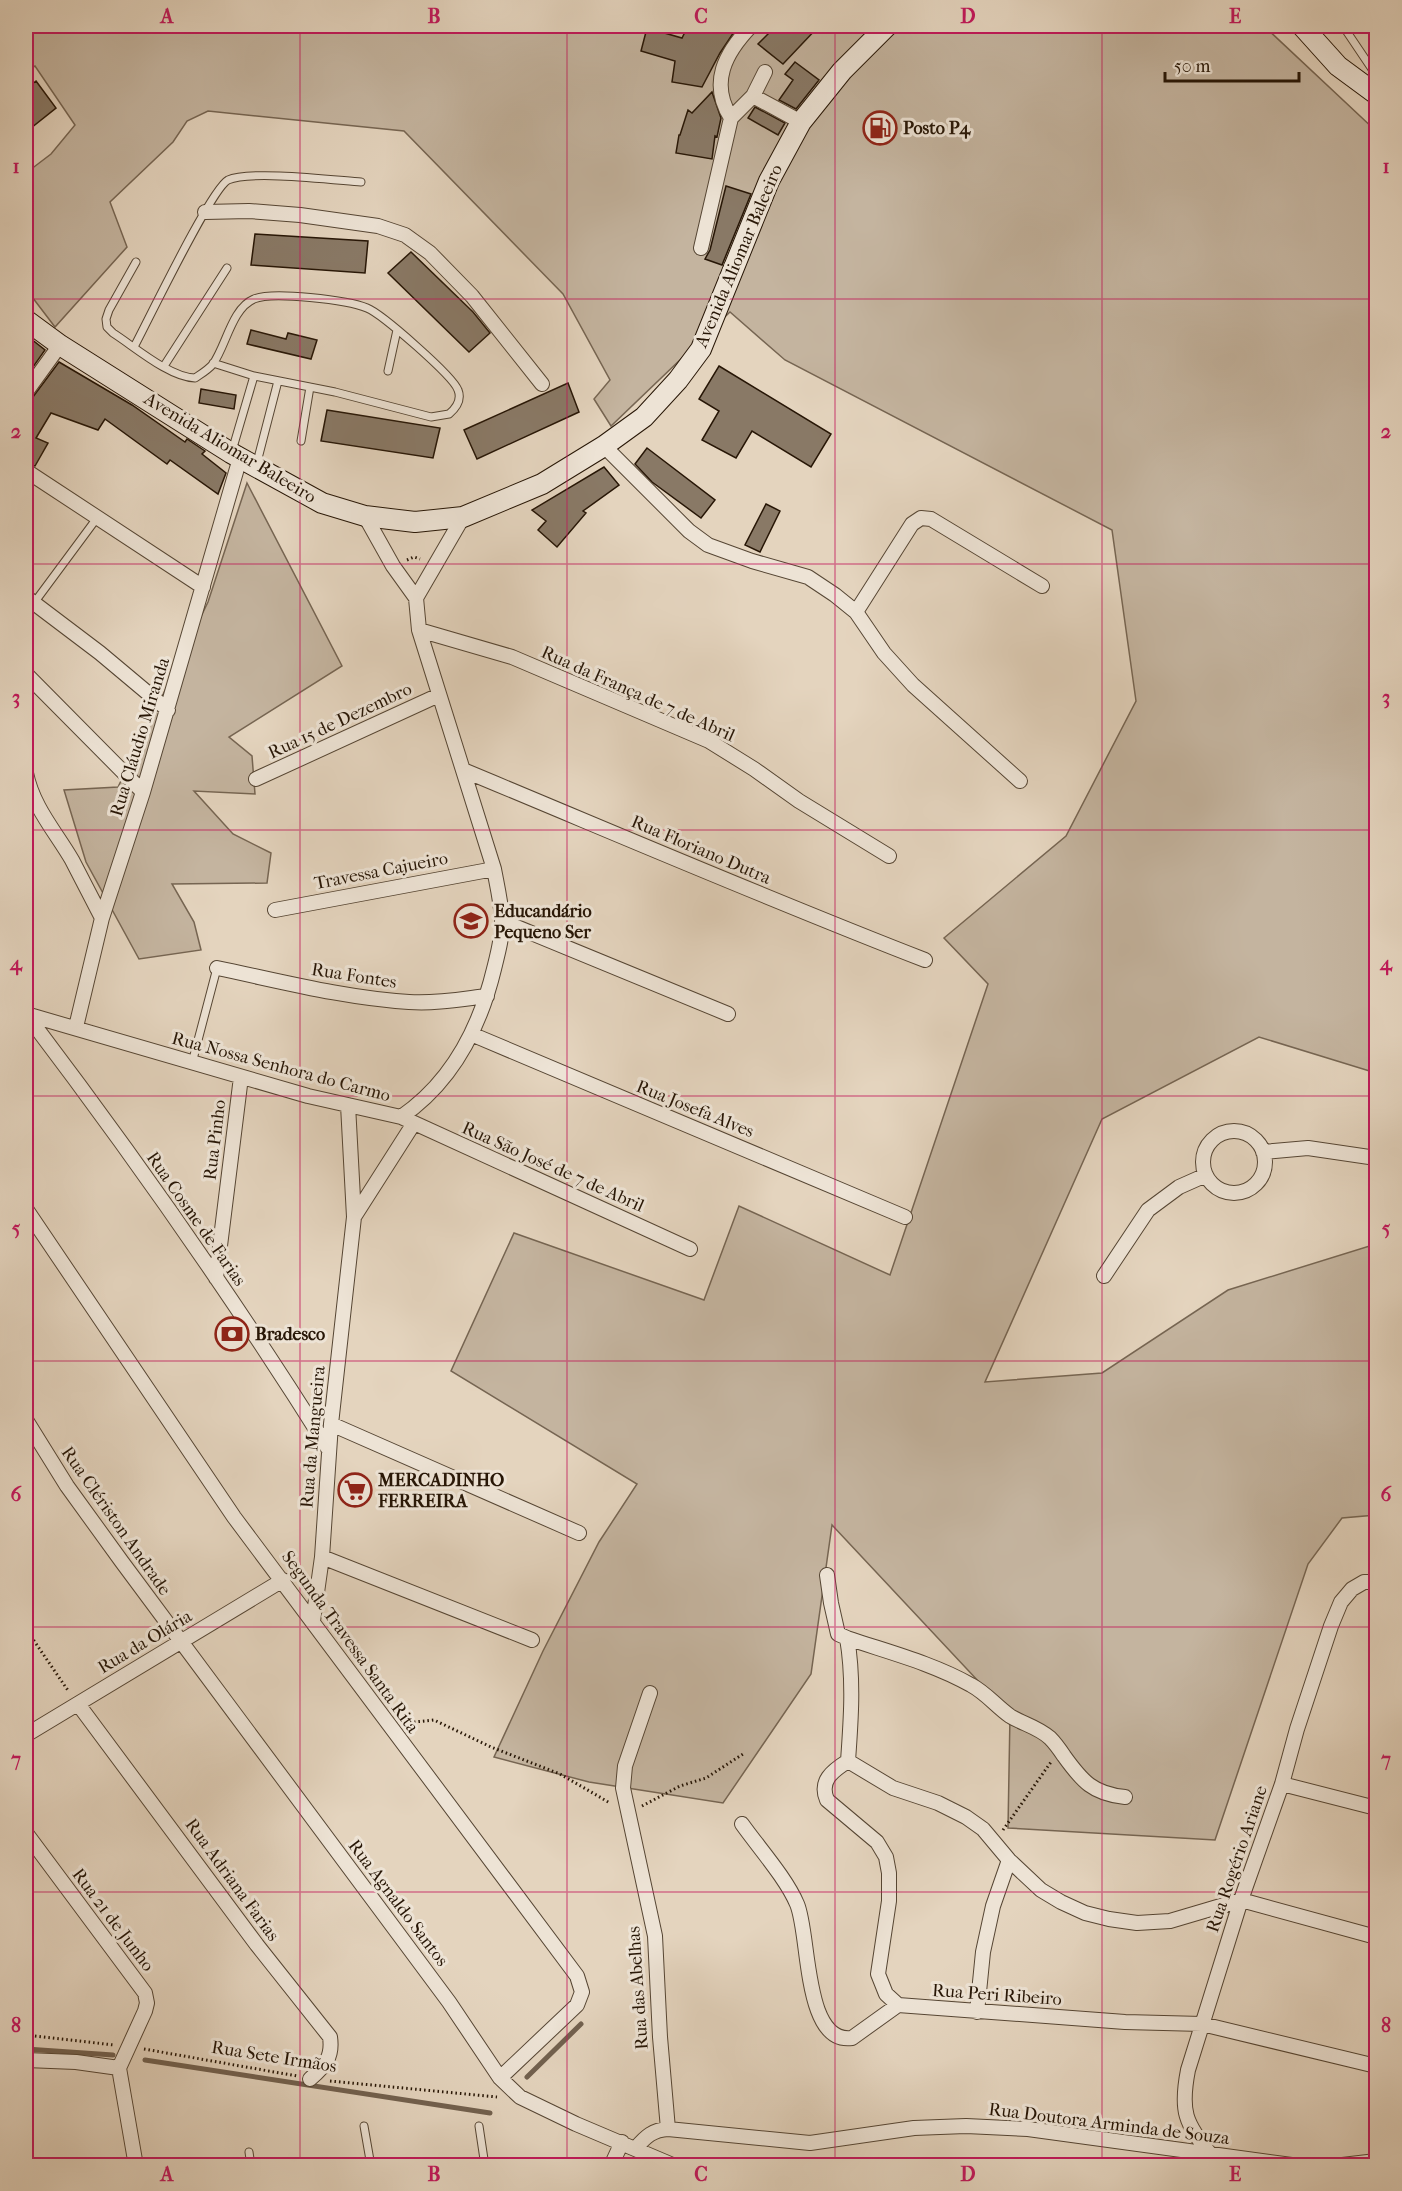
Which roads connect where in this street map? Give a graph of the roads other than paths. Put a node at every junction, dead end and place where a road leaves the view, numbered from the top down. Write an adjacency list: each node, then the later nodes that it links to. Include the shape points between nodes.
1 (751, 26): 11 (street, via 723,64 721,94)
2 (887, 26): 12 (main road, Avenida Aliomar Baleeiro, via 842,71)
3 (1295, 26): 6 (main road)
4 (1302, 26): 6 (main road)
5 (1343, 26): 8 (lane)
6 (1317, 44): 9 (main road, via 1338,66)
7 (765, 72): 10 (street)
8 (1376, 72)
9 (1377, 94)
10 (753, 96): 11 (street); 12 (street)
11 (731, 118): 15 (street)
12 (801, 122): 31 (main road, Avenida Aliomar Baleeiro, via 769,181 701,350 644,417)
13 (361, 182): 14 (lane, via 241,177 219,187)
14 (205, 212): 21 (lane); 27 (street, via 300,215 394,229 430,253 471,296)
15 (701, 249)
16 (136, 262): 21 (lane, via 106,318 106,327)
17 (227, 268): 23 (lane)
18 (26, 320): 20 (main road, Avenida Aliomar Baleeiro)
19 (397, 330): 22 (lane, via 370,309 347,301 261,296 251,299 241,310); 24 (lane); 28 (lane, via 459,391 459,403 450,414 431,417)
20 (60, 345): 29 (street); 32 (main road, Avenida Aliomar Baleeiro)
21 (134, 347): 23 (lane)
22 (213, 363): 23 (lane, via 195,378 185,378); 25 (lane)
23 (164, 366)
24 (388, 371)
25 (254, 376): 26 (lane); 32 (lane)
26 (278, 381): 28 (lane); 32 (lane)
27 (542, 384)
28 (310, 387): 30 (lane)
29 (26, 392)
30 (301, 441)
31 (604, 446): 35 (main road, Avenida Aliomar Baleeiro, via 542,484); 41 (street, via 688,531 708,545 808,577)
32 (243, 459): 34 (main road, Avenida Aliomar Baleeiro, via 322,503); 38 (street, Rua Cláudio Miranda)
33 (28, 472): 36 (street)
34 (365, 516): 35 (main road, Avenida Aliomar Baleeiro, via 415,522); 39 (street)
35 (463, 517): 39 (street)
36 (98, 519): 38 (street); 40 (lane)
37 (1042, 586): 41 (street, via 931,519 921,518 912,524)
38 (203, 587): 45 (street, Rua Cláudio Miranda)
39 (416, 598): 42 (street, Rua Nossa Senhora do Carmo)
40 (30, 600): 45 (street)
41 (856, 612): 49 (street, via 884,653 913,685)
42 (419, 630): 44 (street, Rua Nossa Senhora do Carmo); 51 (street, Rua da França de 7 de Abril, via 512,657 709,741)
43 (26, 674): 50 (street)
44 (439, 695): 46 (street, Rua Nossa Senhora do Carmo); 48 (street, Rua 15 de Dezembro)
45 (168, 710): 50 (street, Rua Cláudio Miranda)
46 (464, 770): 52 (street, Rua Nossa Senhora do Carmo); 56 (street, Rua Floriano Dutra, via 752,892)
47 (26, 773): 54 (street, via 37,807 71,859)
48 (256, 779)
49 (1020, 781)
50 (143, 792): 54 (street, Rua Cláudio Miranda)
51 (889, 856)
52 (494, 869): 53 (street, Travessa Cajueiro); 55 (street, Rua Nossa Senhora do Carmo)
53 (275, 910)
54 (102, 918): 61 (street, Rua Cláudio Miranda)
55 (502, 921): 58 (street, Rua Nossa Senhora do Carmo); 60 (street)
56 (925, 960)
57 (217, 968): 58 (street, Rua Fontes, via 317,989 411,1002); 63 (lane)
58 (488, 996): 62 (street, Rua Nossa Senhora do Carmo)
59 (26, 1014): 61 (street, Rua Nossa Senhora do Carmo); 75 (street, Rua Cosme de Farias)
60 (728, 1014)
61 (76, 1027): 63 (street, Rua Nossa Senhora do Carmo)
62 (471, 1035): 66 (street, Rua Nossa Senhora do Carmo, via 439,1085); 72 (street, Rua Josefa Alves)
63 (192, 1063): 64 (street, Rua Nossa Senhora do Carmo)
64 (241, 1077): 65 (street, Rua Nossa Senhora do Carmo); 75 (street, Rua Pinho)
65 (348, 1105): 66 (street, Rua Nossa Senhora do Carmo); 71 (street, Rua da Mangueira)
66 (407, 1120): 71 (street); 73 (street, Rua São José de 7 de Abril)
67 (1263, 1152): 68 (street, via 1308,1148); 69 (street, via 1263,1173 1249,1189 1228,1192 1211,1183); 69 (street, via 1258,1143 1241,1132 1222,1134 1213,1139 1203,1155)
68 (1377, 1158)
69 (1206, 1175): 74 (street, via 1179,1187 1148,1210)
70 (26, 1209): 82 (street, Segunda Travessa Santa Rita, via 234,1517)
71 (354, 1216): 77 (street, Rua da Mangueira)
72 (905, 1217)
73 (690, 1249)
74 (1104, 1276)
75 (216, 1278): 78 (street, Rua Cosme de Farias)
76 (26, 1420): 87 (street, Rua Clériston Andrade, via 68,1486)
77 (331, 1424): 78 (street, Rua da Mangueira); 79 (street)
78 (329, 1450): 80 (street, Rua da Mangueira)
79 (579, 1533)
80 (322, 1557): 84 (street, Rua da Mangueira); 86 (street)
81 (827, 1575): 85 (street, via 838,1634)
82 (283, 1580): 84 (street, Segunda Travessa Santa Rita); 87 (street, Rua da Olária)
83 (1370, 1582): 92 (street, Rua Rogério Ariane, via 1352,1588 1341,1602)
84 (313, 1621): 106 (street, Segunda Travessa Santa Rita, via 577,1976 582,1992 577,2005)
85 (847, 1638): 91 (street, via 852,1702); 93 (street, via 969,1684 1012,1717 1051,1739 1090,1787)
86 (532, 1640)
87 (180, 1642): 89 (street, Rua da Olária); 106 (street, Rua Agnaldo Santos, via 449,2002)
88 (650, 1693): 110 (street, Rua das Abelhas, via 625,1766 623,1788 655,1936)
89 (78, 1704): 90 (street, Rua da Olária); 107 (street, Rua Adriana Farias, via 330,2037 330,2057)
90 (26, 1735)
91 (848, 1761): 97 (street, via 893,1788 966,1817 983,1828); 100 (street, via 827,1779 824,1793 826,1800 877,1842 886,1857 889,1901 878,1974 886,1994)
92 (1282, 1784): 94 (street); 98 (street, Rua Rogério Ariane)
93 (1125, 1797)
94 (1377, 1808)
95 (742, 1824): 100 (street, via 798,1905 808,1977 817,2009 832,2035 852,2038)
96 (26, 1833): 105 (street, Rua 21 de Junho, via 145,1992 145,2011)
97 (1009, 1860): 98 (street, via 1041,1890 1061,1902 1109,1919 1137,1923 1170,1921); 101 (street, via 983,1952)
98 (1241, 1900): 99 (street); 102 (street, Rua Rogério Ariane)
99 (1377, 1936)
100 (898, 2005): 101 (street, Rua Peri Ribeiro)
101 (977, 2012): 102 (street, Rua Peri Ribeiro)
102 (1202, 2024): 104 (street, Rua Peri Ribeiro); 114 (street, Rua Rogério Ariane, via 1188,2070 1184,2106 1188,2124)
103 (26, 2060): 105 (street)
104 (1377, 2066)
105 (119, 2068): 116 (street)
106 (500, 2078): 111 (street, Rua Agnaldo Santos, via 520,2097)
107 (310, 2079)
108 (364, 2126): 118 (lane)
109 (479, 2126): 119 (lane)
110 (668, 2129): 112 (street, Rua Doutora Arminda de Souza, via 655,2130); 114 (street, Rua Doutora Arminda de Souza, via 810,2143 914,2128 995,2127)
111 (622, 2142): 112 (street, Rua Agnaldo Santos); 120 (street)
112 (636, 2148): 121 (street, Rua Agnaldo Santos)
113 (249, 2152): 117 (lane)
114 (1211, 2155): 122 (street, Rua Doutora Arminda de Souza)
115 (1377, 2161): 123 (street)
116 (136, 2166)
117 (251, 2166)
118 (371, 2166)
119 (485, 2166)
120 (611, 2166)
121 (675, 2166)
122 (1299, 2166)
123 (1334, 2166)

